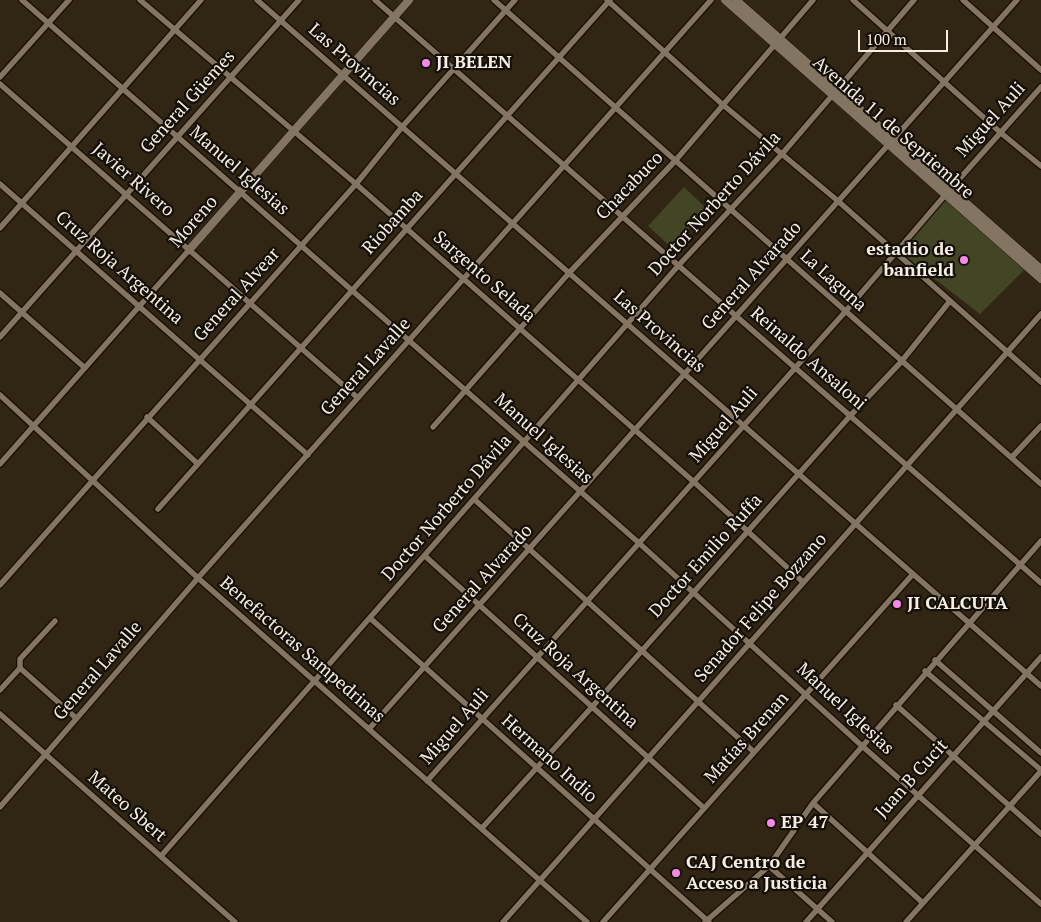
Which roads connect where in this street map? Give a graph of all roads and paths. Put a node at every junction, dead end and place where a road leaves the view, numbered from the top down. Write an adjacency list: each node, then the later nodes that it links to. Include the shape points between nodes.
1 (22, 0): 23 (street, Manuel Iglesias)
2 (69, 0): 23 (street)
3 (140, 0): 25 (street, Sargento Selada)
4 (201, 0): 25 (street)
5 (256, 0): 22 (street, Las Provincias)
6 (299, 0): 22 (street, General Güemes)
7 (375, 0): 21 (street, Reinaldo Ansaloni)
8 (409, 0): 21 (main road, Moreno)
9 (494, 0): 20 (street, La Laguna)
10 (515, 0): 20 (street, General Alvear)
11 (609, 0): 28 (street); 29 (street, Riobamba)
12 (711, 0): 28 (street, General Lavalle)
13 (725, 0): 27 (main road, Avenida 11 de Septiembre)
14 (736, 0): 27 (main road, Avenida 11 de Septiembre)
15 (813, 0): 27 (street, Chacabuco)
16 (853, 0): 26 (street)
17 (914, 0): 26 (street, Doctor Norberto Dávila)
18 (963, 0): 24 (street)
19 (1017, 0): 24 (street, General Alvarado)
20 (505, 10): 29 (street, La Laguna); 30 (street, General Alvear)
21 (394, 17): 30 (street, Reinaldo Ansaloni); 32 (main road, Moreno)
22 (280, 21): 32 (street, Las Provincias); 34 (street, General Güemes)
23 (48, 23): 33 (street); 38 (street, Manuel Iglesias)
24 (993, 26): 31 (street); 35 (street, General Alvarado)
25 (174, 31): 34 (street, Sargento Selada); 38 (street)
26 (888, 31): 35 (street); 39 (street, Doctor Norberto Dávila)
27 (776, 40): 39 (main road, Avenida 11 de Septiembre); 40 (street, Chacabuco)
28 (665, 52): 40 (street); 41 (street, General Lavalle)
29 (560, 58): 41 (street, La Laguna); 42 (street, Riobamba)
30 (454, 69): 42 (street, Reinaldo Ansaloni); 43 (street, General Alvear)
31 (1041, 70)
32 (343, 76): 43 (street, Las Provincias); 44 (main road, Moreno)
33 (0, 77)
34 (229, 78): 44 (street, Sargento Selada); 46 (street, General Güemes)
35 (946, 82): 45 (street); 47 (street, General Alvarado)
36 (0, 84): 48 (street, Javier Rivero)
37 (1041, 87): 45 (street, Miguel Auli)
38 (123, 89): 46 (street, Manuel Iglesias); 48 (street)
39 (835, 92): 47 (main road, Avenida 11 de Septiembre); 49 (street, Doctor Norberto Dávila)
40 (722, 104): 49 (street); 51 (street, Chacabuco)
41 (616, 107): 51 (street, La Laguna); 53 (street, General Lavalle)
42 (508, 116): 53 (street, Reinaldo Ansaloni); 54 (street, Riobamba)
43 (402, 127): 54 (street, Las Provincias); 56 (street, General Alvear)
44 (293, 132): 56 (street, Sargento Selada); 58 (main road, Moreno)
45 (1001, 133): 52 (street); 57 (street, Miguel Auli)
46 (177, 137): 58 (street, Manuel Iglesias); 59 (street, General Güemes)
47 (892, 142): 57 (main road, Avenida 11 de Septiembre); 60 (street, General Alvarado)
48 (72, 147): 59 (street, Javier Rivero); 61 (street)
49 (782, 154): 60 (street); 62 (street, Doctor Norberto Dávila)
50 (1041, 157): 52 (street)
51 (675, 162): 62 (street, La Laguna); 63 (street, Chacabuco)
52 (1039, 164)
53 (564, 166): 63 (street, Reinaldo Ansaloni); 64 (street, General Lavalle)
54 (456, 174): 64 (street, Las Provincias); 66 (street, Riobamba)
55 (0, 184): 61 (street, Cruz Roja Argentina)
56 (356, 184): 66 (street, Sargento Selada); 67 (street, General Alvear)
57 (948, 191): 70 (street, Miguel Auli); 73 (main road, Avenida 11 de Septiembre); 76 (main road, Avenida 11 de Septiembre)
58 (240, 192): 67 (street, Manuel Iglesias); 69 (main road, Moreno)
59 (126, 194): 68 (street, General Güemes); 69 (street, Javier Rivero)
60 (838, 201): 70 (street); 71 (street, General Alvarado)
61 (22, 203): 65 (street); 68 (street, Cruz Roja Argentina)
62 (730, 211): 71 (street, La Laguna); 72 (street, Doctor Norberto Dávila)
63 (621, 216): 72 (street, Reinaldo Ansaloni); 74 (street, Chacabuco)
64 (512, 224): 74 (street, Las Provincias); 75 (street, General Lavalle)
65 (0, 228)
66 (407, 229): 75 (street, Sargento Selada); 77 (street, Riobamba)
67 (301, 246): 77 (street, Manuel Iglesias); 80 (street, General Alvear)
68 (76, 250): 81 (street, Cruz Roja Argentina); 82 (street, General Güemes)
69 (189, 250): 80 (street, Javier Rivero); 81 (street, Moreno)
70 (896, 252): 79 (street); 83 (street, Miguel Auli)
71 (787, 260): 83 (street, La Laguna); 85 (street, General Alvarado)
72 (678, 266): 85 (street, Reinaldo Ansaloni); 86 (street, Doctor Norberto Dávila)
73 (1041, 268)
74 (569, 273): 86 (street, Las Provincias); 87 (street, Chacabuco)
75 (464, 279): 87 (street, Sargento Selada); 89 (street, General Lavalle)
76 (1041, 279)
77 (352, 291): 89 (street, Manuel Iglesias); 90 (street, Riobamba)
78 (0, 293): 82 (street)
79 (950, 301): 91 (street); 93 (street, Doctor Emilio Ruffa)
80 (250, 303): 90 (street, Javier Rivero); 92 (street, General Alvear)
81 (140, 306): 92 (street, Cruz Roja Argentina); 94 (street, Moreno)
82 (22, 312): 88 (street, General Güemes); 94 (street)
83 (845, 312): 93 (street, La Laguna); 95 (street, Miguel Auli)
84 (1041, 314): 91 (street, Senador Felipe Bozzano)
85 (737, 317): 95 (street, Reinaldo Ansaloni); 96 (street, General Alvarado)
86 (627, 324): 96 (street, Las Provincias); 97 (street, Doctor Norberto Dávila)
87 (520, 329): 97 (street, Sargento Selada); 99 (street, Chacabuco)
88 (0, 337)
89 (409, 340): 99 (street, Manuel Iglesias); 101 (street, General Lavalle)
90 (301, 348): 101 (street, Javier Rivero); 102 (street, Riobamba)
91 (1008, 352): 98 (street); 103 (street, Senador Felipe Bozzano)
92 (199, 359): 102 (street, Cruz Roja Argentina); 105 (street, General Alvear)
93 (901, 362): 103 (street, La Laguna); 104 (street, Doctor Emilio Ruffa)
94 (84, 368): 106 (street, Moreno)
95 (794, 368): 104 (street, Reinaldo Ansaloni); 107 (street, Miguel Auli)
96 (684, 374): 107 (street, Las Provincias); 110 (street, General Alvarado)
97 (578, 380): 110 (street, Sargento Selada); 111 (street, Doctor Norberto Dávila)
98 (1041, 382)
99 (466, 390): 109 (street, Chacabuco); 111 (street, Manuel Iglesias)
100 (0, 395): 106 (street, Benefactoras Sampedrinas)
101 (358, 398): 112 (street, General Lavalle)
102 (251, 405): 112 (street, Cruz Roja Argentina); 115 (street, Riobamba)
103 (957, 408): 113 (street, La Laguna); 116 (street, Senador Felipe Bozzano)
104 (850, 416): 116 (street, Reinaldo Ansaloni); 117 (street, Doctor Emilio Ruffa)
105 (147, 417): 115 (street); 118 (street, General Alvear)
106 (35, 425): 114 (street, Moreno); 118 (street, Benefactoras Sampedrinas)
107 (744, 426): 117 (street, Las Provincias); 119 (street, Miguel Auli)
108 (1041, 426): 113 (street)
109 (432, 427)
110 (635, 430): 119 (street, Sargento Selada); 121 (street, General Alvarado)
111 (524, 442): 121 (street, Manuel Iglesias); 122 (street, Doctor Norberto Dávila)
112 (308, 455): 132 (street, General Lavalle)
113 (1012, 457): 120 (street, La Laguna)
114 (0, 463)
115 (198, 464): 123 (street, Riobamba)
116 (907, 466): 124 (street, Senador Felipe Bozzano); 130 (street, Reinaldo Ansaloni)
117 (799, 474): 124 (street, Las Provincias); 125 (street, Doctor Emilio Ruffa)
118 (93, 480): 132 (street, Benefactoras Sampedrinas); 135 (street, General Alvear)
119 (694, 482): 125 (street, Sargento Selada); 127 (street, Miguel Auli)
120 (1041, 484)
121 (581, 492): 127 (street, Manuel Iglesias); 128 (street, General Alvarado)
122 (475, 500): 128 (street); 129 (street, Doctor Norberto Dávila)
123 (158, 509)
124 (855, 524): 131 (street, Las Provincias); 133 (street, Senador Felipe Bozzano)
125 (747, 532): 133 (street, Sargento Selada); 136 (street, Doctor Emilio Ruffa)
126 (1041, 541): 130 (street)
127 (639, 543): 136 (street, Manuel Iglesias); 137 (street, Miguel Auli)
128 (530, 550): 137 (street); 138 (street, General Alvarado)
129 (426, 556): 138 (street, Cruz Roja Argentina); 139 (street, Doctor Norberto Dávila)
130 (1020, 564): 134 (street, Reinaldo Ansaloni); 141 (street)
131 (913, 574): 141 (street, Las Provincias); 154 (street, Matías Brenan)
132 (198, 578): 151 (street, Benefactoras Sampedrinas); 160 (street, General Lavalle)
133 (804, 582): 142 (street, Senador Felipe Bozzano)
134 (1041, 583)
135 (0, 585)
136 (693, 592): 142 (street, Manuel Iglesias); 143 (street, Doctor Emilio Ruffa)
137 (586, 600): 143 (street); 144 (street, Miguel Auli)
138 (480, 606): 144 (street, Cruz Roja Argentina); 148 (street, General Alvarado)
139 (370, 618): 148 (street, Hermano Indio); 151 (street, Doctor Norberto Dávila)
140 (55, 621): 147 (street, via 20,659)
141 (968, 623): 146 (street); 150 (street, Las Provincias)
142 (750, 643): 154 (street, Manuel Iglesias); 155 (street, Senador Felipe Bozzano)
143 (642, 650): 155 (street); 157 (street, Doctor Emilio Ruffa)
144 (536, 657): 157 (street, Cruz Roja Argentina); 161 (street, Miguel Auli)
145 (1041, 657): 150 (street, Juan B Cucit)
146 (935, 660): 149 (street); 158 (street)
147 (20, 668): 153 (street); 160 (street)
148 (424, 668): 161 (street, Hermano Indio); 163 (street, General Alvarado)
149 (925, 672): 156 (street); 162 (street)
150 (1026, 673): 152 (street, Las Provincias); 158 (street, Juan B Cucit)
151 (314, 680): 163 (street, Benefactoras Sampedrinas); 183 (street, Doctor Norberto Dávila)
152 (1041, 686)
153 (0, 690)
154 (807, 694): 164 (street, Manuel Iglesias); 165 (street, Matías Brenan)
155 (698, 701): 165 (street); 169 (street, Senador Felipe Bozzano)
156 (896, 705): 164 (street); 167 (street)
157 (592, 707): 169 (street, Cruz Roja Argentina); 170 (street, Doctor Emilio Ruffa)
158 (993, 711): 162 (street, Juan B Cucit); 166 (street)
159 (0, 714): 168 (street, Mateo Sbert)
160 (76, 718): 168 (street, General Lavalle)
161 (482, 719): 170 (street, Hermano Indio); 172 (street, Miguel Auli)
162 (983, 722): 167 (street, Juan B Cucit); 171 (street)
163 (369, 729): 172 (street, Benefactoras Sampedrinas)
164 (861, 745): 173 (street, Manuel Iglesias); 174 (street)
165 (754, 752): 177 (street, Matías Brenan)
166 (1041, 753)
167 (954, 755): 173 (street, Juan B Cucit); 175 (street)
168 (45, 756): 176 (street, General Lavalle); 183 (street, Mateo Sbert)
169 (648, 758): 177 (street, Cruz Roja Argentina); 178 (street, Senador Felipe Bozzano)
170 (536, 768): 178 (street, Hermano Indio); 179 (street, Doctor Emilio Ruffa)
171 (1041, 771): 175 (street)
172 (427, 781): 179 (street, Benefactoras Sampedrinas)
173 (918, 796): 181 (street, Manuel Iglesias); 182 (street, Juan B Cucit)
174 (813, 802): 182 (street); 184 (street)
175 (1010, 806): 180 (street); 181 (street)
176 (0, 807)
177 (704, 808): 185 (street, Matías Brenan)
178 (594, 819): 185 (street, Hermano Indio); 186 (street, Senador Felipe Bozzano)
179 (482, 828): 186 (street, Benefactoras Sampedrinas)
180 (1041, 834)
181 (974, 845): 187 (street); 188 (street, Manuel Iglesias)
182 (866, 852): 187 (street); 189 (street, Juan B Cucit)
183 (161, 856): 191 (street, Mateo Sbert)
184 (769, 866): 189 (street); 190 (street)
185 (650, 869): 190 (street, Hermano Indio); 194 (street, Matías Brenan)
186 (540, 880): 192 (street, Senador Felipe Bozzano); 193 (street, Benefactoras Sampedrinas)
187 (923, 903): 197 (street)
188 (1041, 904)
189 (818, 908): 195 (street, Juan B Cucit); 196 (street)
190 (707, 921)
191 (235, 922)
192 (503, 922)
193 (587, 922)
194 (603, 922)
195 (806, 922)
196 (832, 922)
197 (906, 922)

